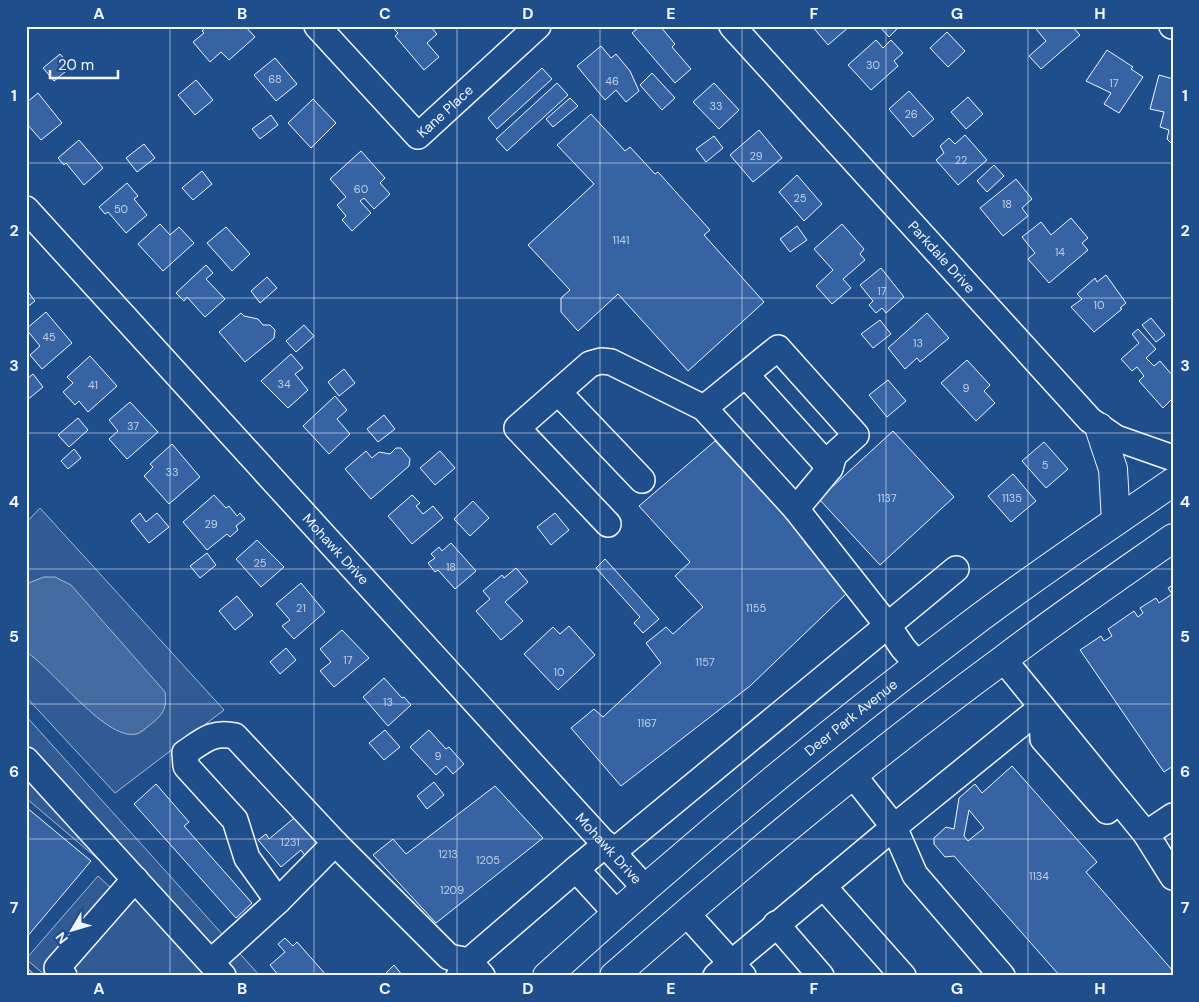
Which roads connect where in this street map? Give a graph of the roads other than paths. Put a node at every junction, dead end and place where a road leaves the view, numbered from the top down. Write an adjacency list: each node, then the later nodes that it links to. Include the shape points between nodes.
1 (317, 26): 2 (street, Kane Place, via 418,136)
2 (538, 26)
3 (732, 26): 8 (street, Parkdale Drive)
4 (26, 209): 28 (street, Mohawk Drive)
5 (746, 375): 7 (street); 10 (street); 10 (street, via 778,348 785,355 856,435 834,455)
6 (558, 392): 7 (street, via 590,364 601,361 620,366); 11 (street); 15 (street, via 517,428)
7 (704, 408): 13 (street)
8 (1099, 427): 9 (street, Parkdale Drive, via 1130,444); 14 (main road, via 1113,468)
9 (1173, 458)
10 (830, 468): 13 (street)
11 (642, 480)
12 (1173, 482): 14 (main road, Deer Park Avenue)
13 (796, 509): 18 (street)
14 (1116, 521): 20 (main road, Deer Park Avenue)
15 (608, 524)
16 (1173, 538): 19 (main road)
17 (956, 569): 18 (street)
18 (888, 626): 20 (street); 28 (street)
19 (1003, 659): 21 (street); 23 (main road)
20 (918, 665): 33 (main road, Deer Park Avenue)
21 (1042, 707): 25 (street); 26 (street)
22 (26, 760): 31 (street)
23 (853, 775): 25 (street); 36 (main road)
24 (1173, 816): 26 (street)
25 (894, 826): 32 (street); 46 (street, via 915,876)
26 (1146, 834): 30 (street)
27 (336, 843): 34 (street); 34 (street, via 235,736 213,735 185,753 186,766 235,820 247,858); 39 (street, via 449,957)
28 (609, 848): 29 (street); 33 (street, Mohawk Drive)
29 (576, 869): 35 (street); 39 (street)
30 (1173, 877)
31 (135, 879): 38 (street); 41 (street, via 57,968)
32 (823, 886): 37 (street); 45 (street)
33 (645, 888): 35 (main road, Deer Park Avenue)
34 (278, 901): 38 (street)
35 (616, 913): 42 (main road, Deer Park Avenue)
36 (686, 913): 40 (street); 43 (main road)
37 (776, 924): 40 (street); 44 (street)
38 (217, 969)
39 (470, 971)
40 (730, 971)
41 (64, 976)
42 (547, 976)
43 (614, 976)
44 (821, 976)
45 (904, 976)
46 (1002, 976)

